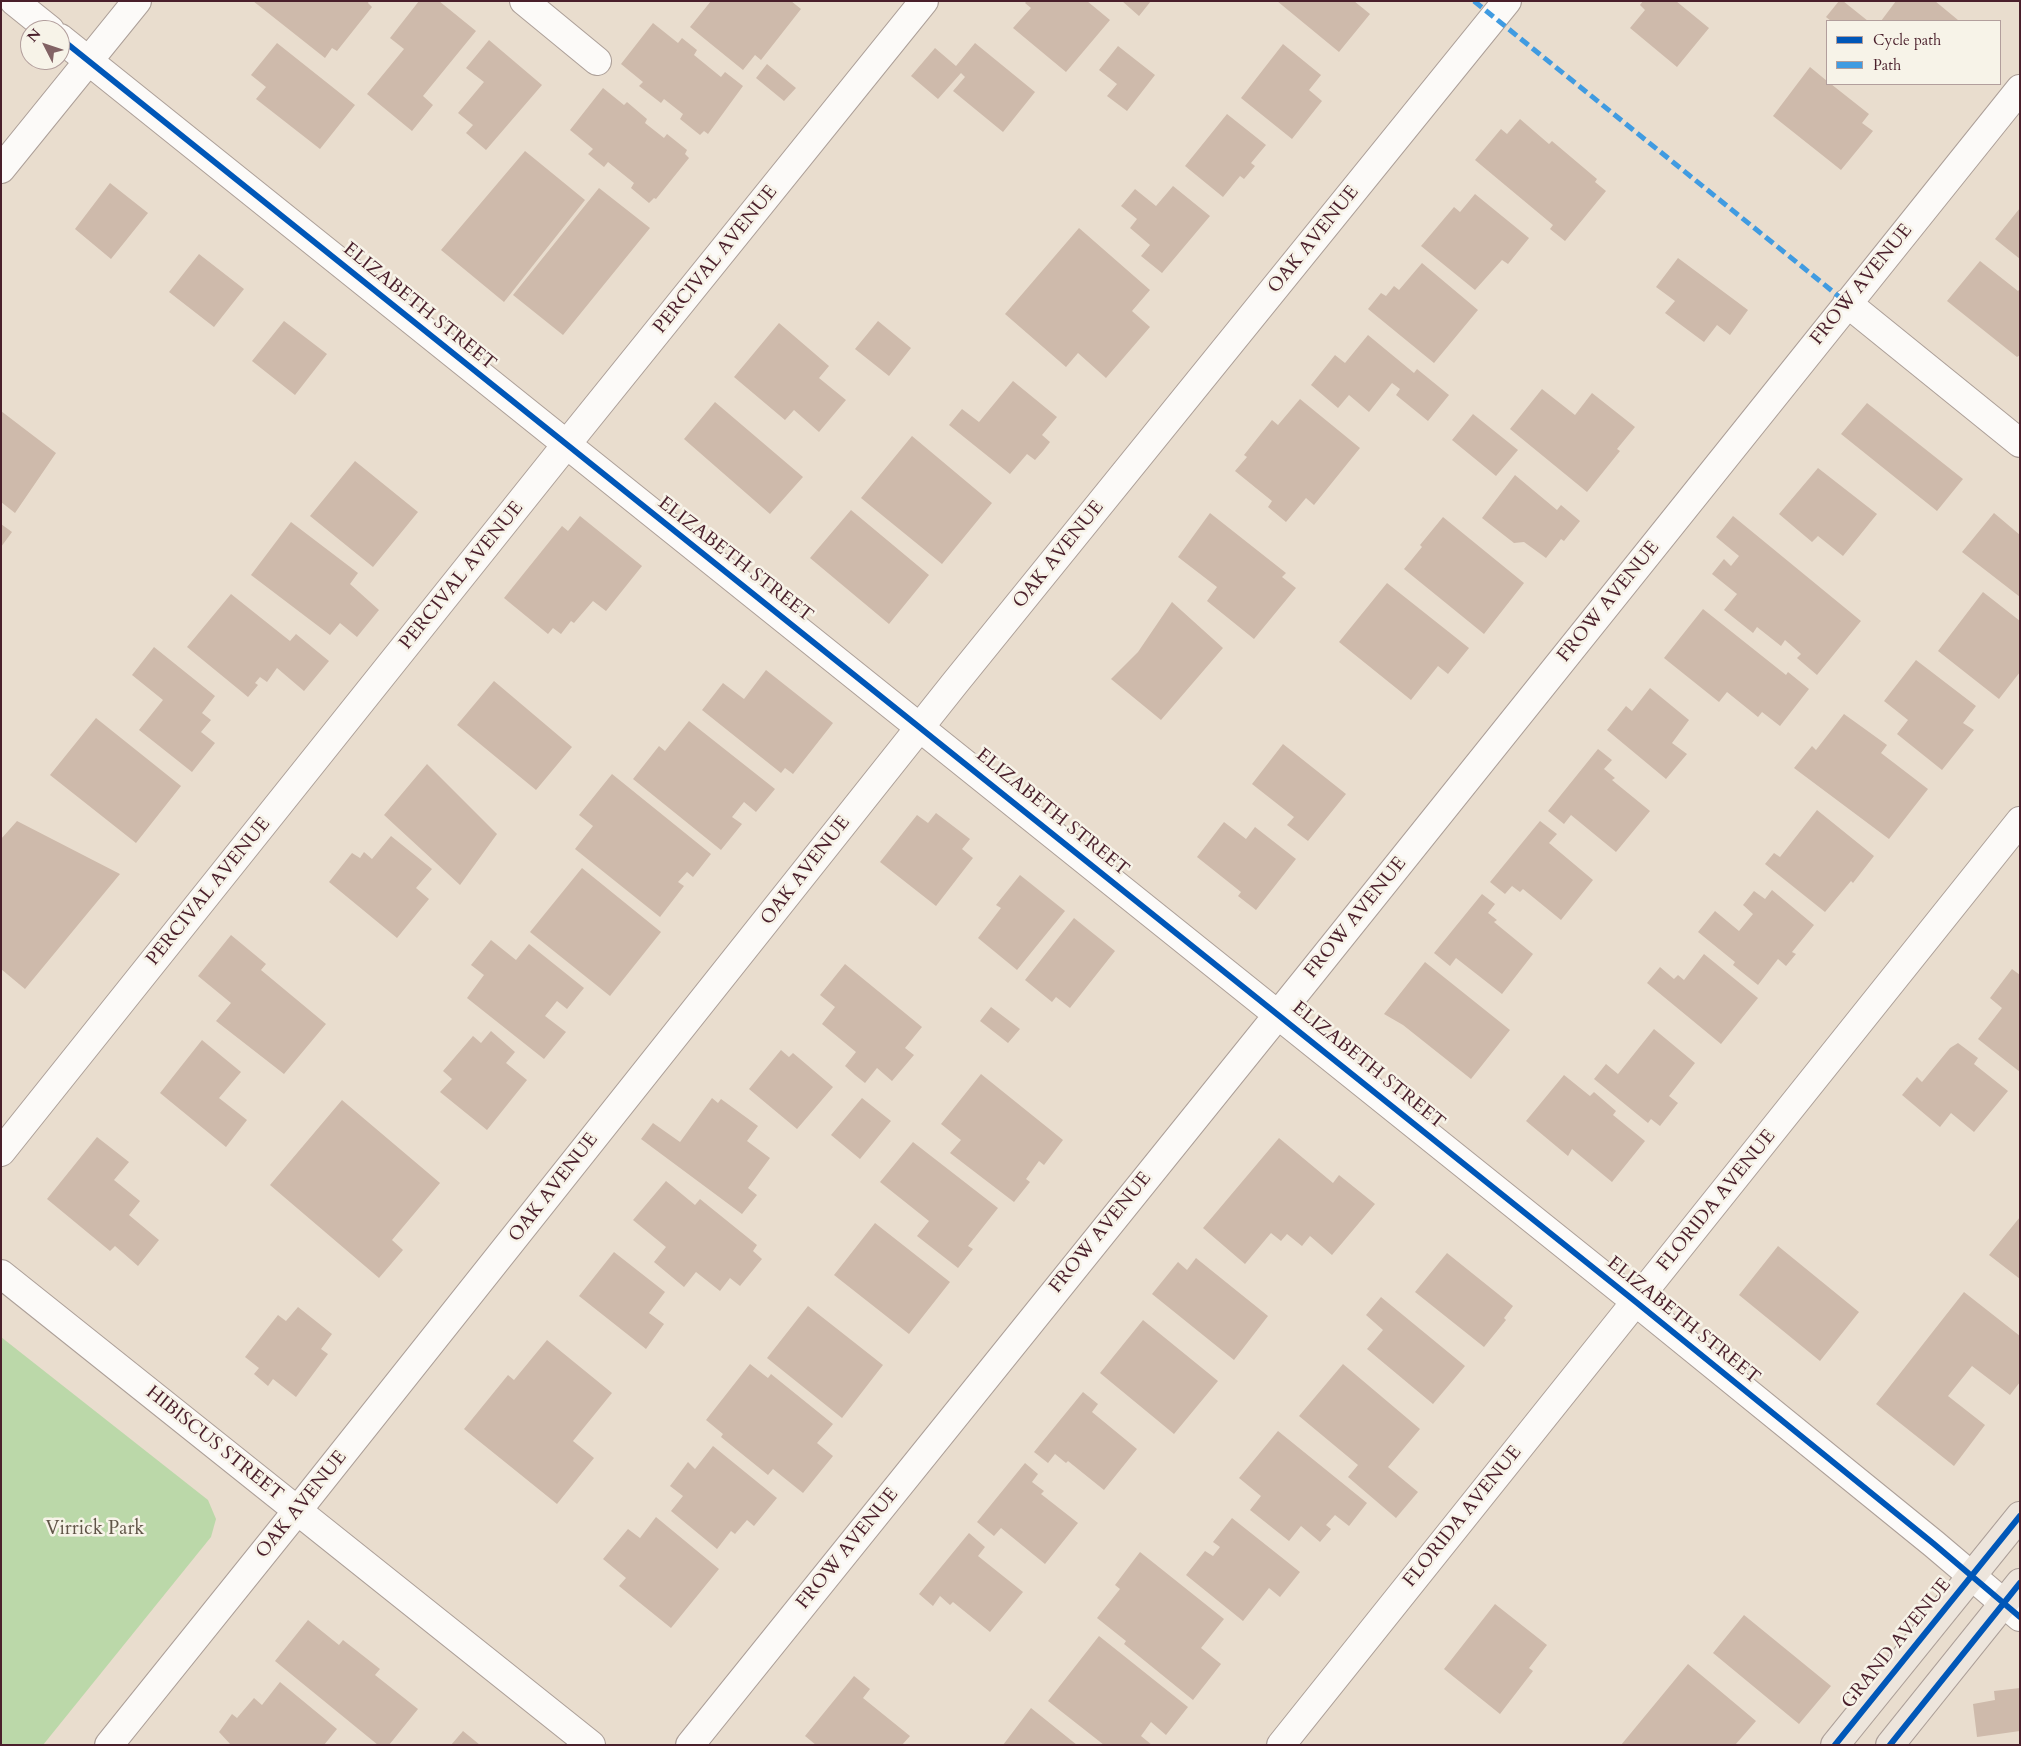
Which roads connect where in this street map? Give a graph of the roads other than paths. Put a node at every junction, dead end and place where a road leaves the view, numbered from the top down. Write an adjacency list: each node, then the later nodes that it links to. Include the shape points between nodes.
1 (14, 1): 6 (street)
2 (137, 1): 8 (street)
3 (524, 1): 9 (street)
4 (924, 1): 14 (street, PERCIVAL AVENUE)
5 (1507, 1): 15 (street, OAK AVENUE)
6 (38, 20)
7 (70, 46): 8 (street, ELIZABETH STREET)
8 (88, 61): 11 (street); 14 (street, ELIZABETH STREET)
9 (597, 61)
10 (2020, 90): 12 (street, FROW AVENUE)
11 (1, 169)
12 (1847, 304): 13 (street); 17 (street, FROW AVENUE)
13 (2020, 443)
14 (566, 445): 15 (street, ELIZABETH STREET); 18 (street, PERCIVAL AVENUE)
15 (921, 727): 17 (street, ELIZABETH STREET); 21 (street, OAK AVENUE)
16 (2020, 821): 20 (street, FLORIDA AVENUE)
17 (1278, 1014): 20 (street, ELIZABETH STREET); 27 (street, FROW AVENUE)
18 (1, 1152)
19 (1, 1274): 21 (street, HIBISCUS STREET)
20 (1636, 1302): 23 (street, ELIZABETH STREET); 28 (street, FLORIDA AVENUE)
21 (297, 1511): 25 (street, OAK AVENUE); 26 (street, HIBISCUS STREET)
22 (2020, 1516): 23 (main road, GRAND AVENUE)
23 (1971, 1575): 24 (street, ELIZABETH STREET); 29 (main road, GRAND AVENUE)
24 (2014, 1601): 30 (main road)
25 (109, 1745)
26 (591, 1745)
27 (690, 1745)
28 (1281, 1745)
29 (1835, 1745)
30 (1890, 1745)

